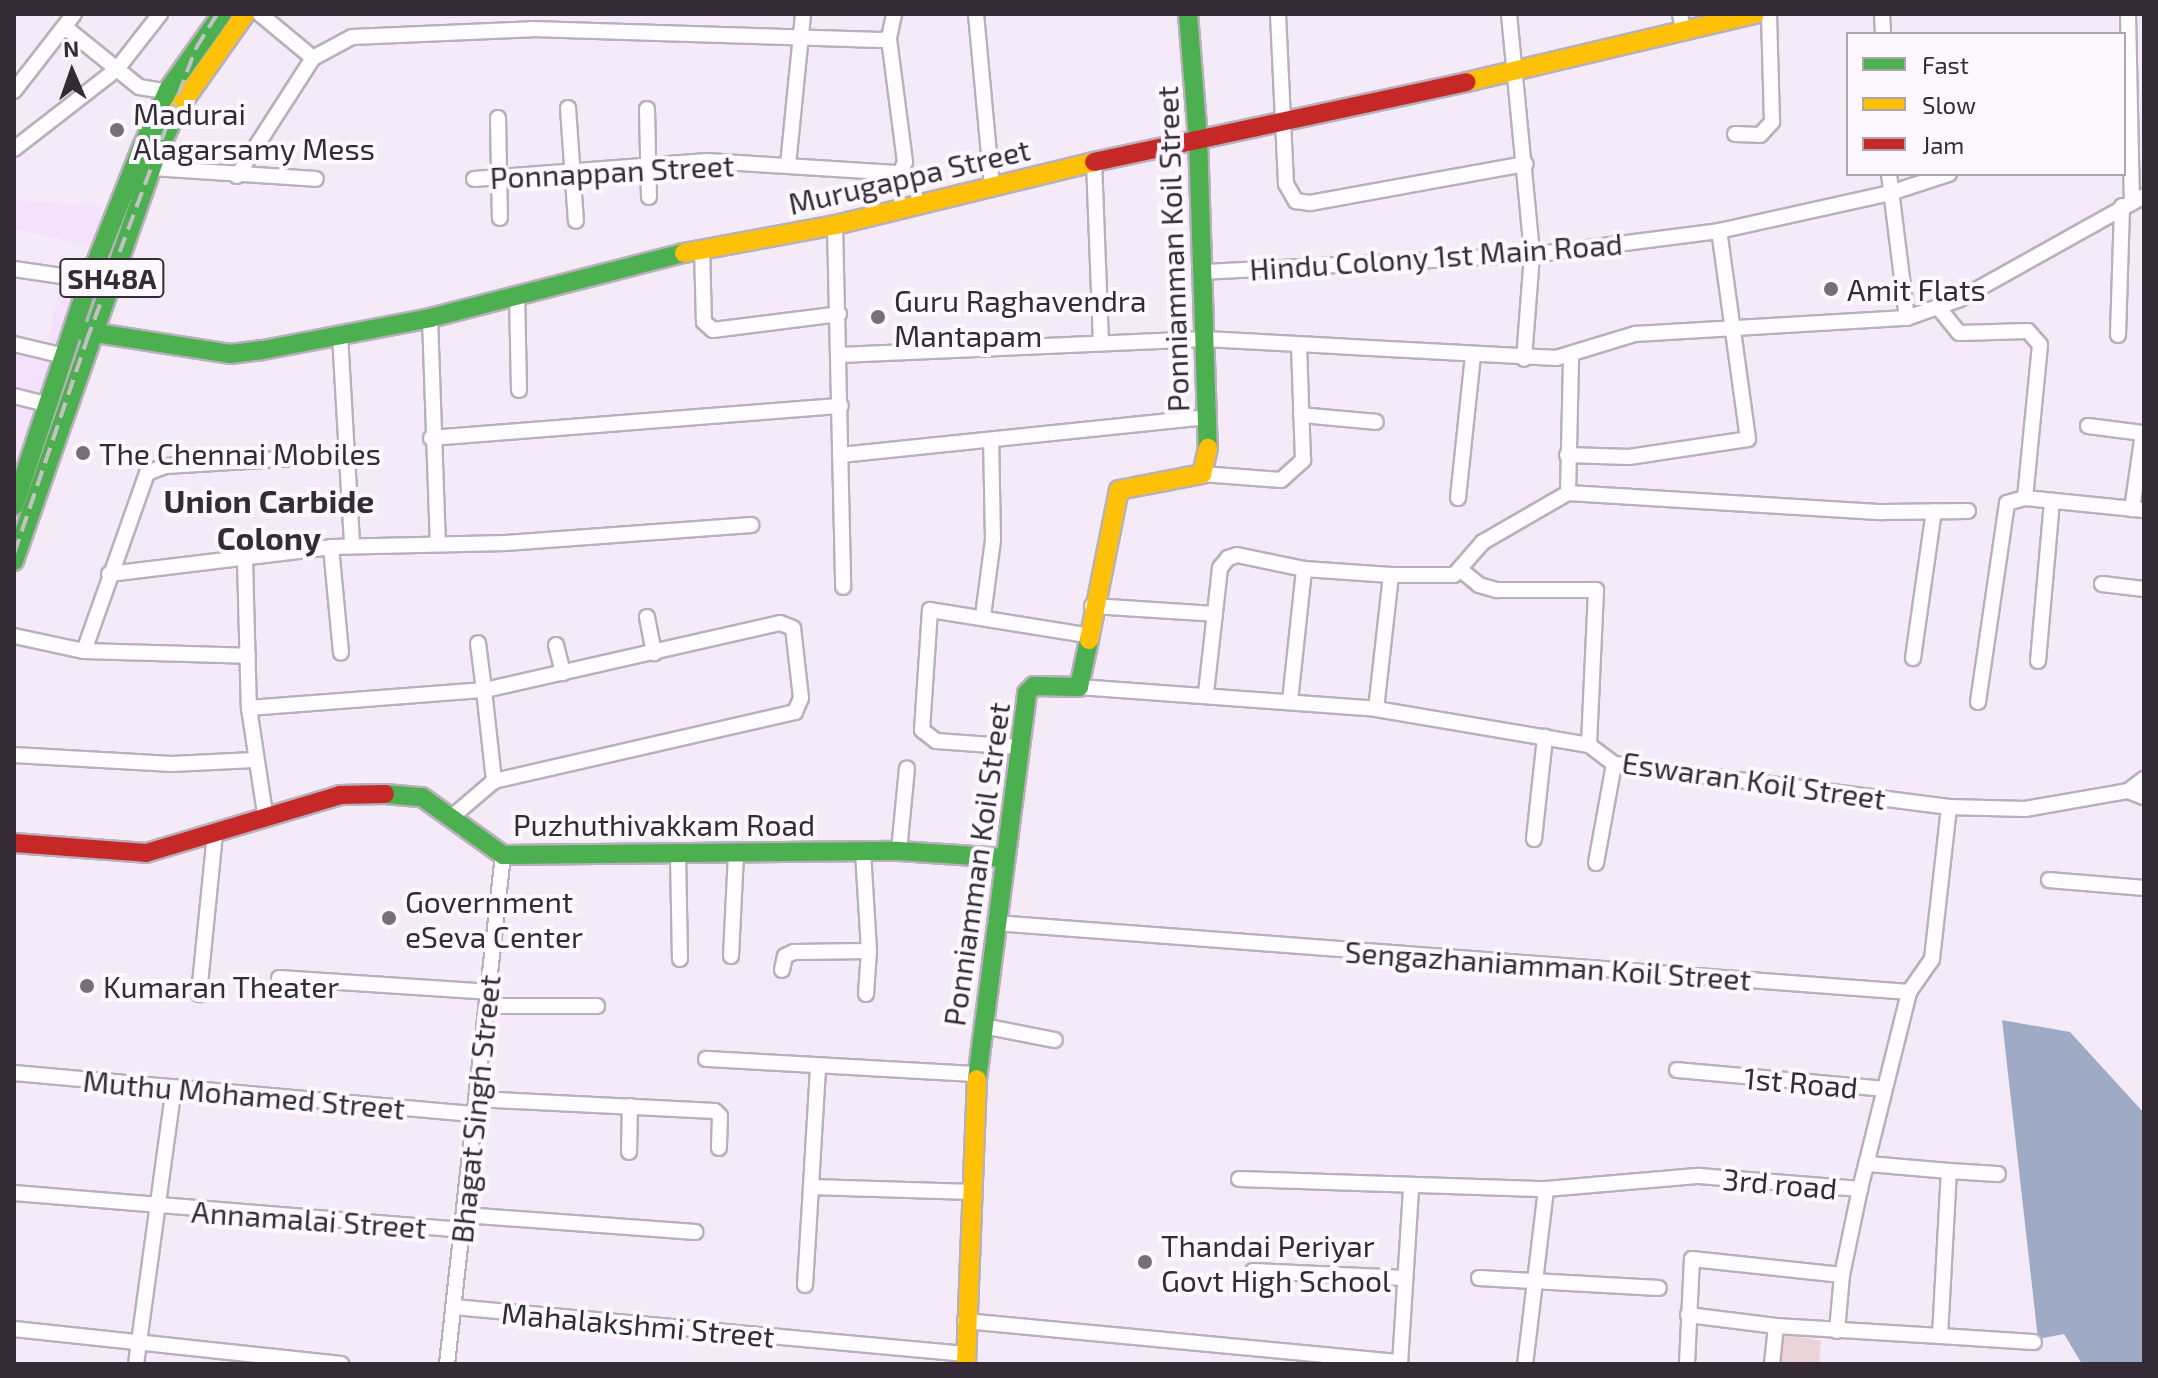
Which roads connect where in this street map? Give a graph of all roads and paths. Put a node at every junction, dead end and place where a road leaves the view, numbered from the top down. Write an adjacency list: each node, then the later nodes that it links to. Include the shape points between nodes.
1 (74, 14): 17 (street)
2 (160, 14): 21 (street)
3 (222, 14): 24 (street, SH48A)
4 (245, 14): 24 (street, SH48A)
5 (260, 14): 20 (street)
6 (803, 14): 19 (street)
7 (894, 14): 18 (street)
8 (976, 14): 44 (street)
9 (1188, 14): 30 (street, Ponniamman Koil Street)
10 (1278, 14): 28 (street)
11 (1509, 14): 22 (street)
12 (1755, 14): 16 (street, Murugappa Street)
13 (1769, 14): 29 (street, via 1772,122 1760,135)
14 (2128, 14): 47 (street)
15 (532, 22): 19 (street); 20 (street, via 352,37)
16 (1682, 22): 22 (street, Murugappa Street)
17 (66, 28): 21 (street); 23 (street)
18 (889, 38): 19 (street); 35 (street, Ponnappan Street, via 902,171)
19 (802, 39): 35 (street)
20 (313, 58): 38 (street)
21 (117, 69): 24 (street, via 150,92); 31 (street)
22 (1515, 72): 28 (street, Murugappa Street); 34 (street)
23 (14, 91)
24 (175, 96): 36 (street, SH48A); 56 (street, SH48A)
25 (568, 108): 37 (street)
26 (647, 109): 33 (street)
27 (498, 118): 39 (street)
28 (1282, 120): 30 (street, Murugappa Street); 34 (street, via 1288,193 1310,203)
29 (1735, 134)
30 (1198, 137): 32 (street, Murugappa Street); 55 (street, Ponniamman Koil Street)
31 (14, 149)
32 (1094, 161): 44 (street, Murugappa Street); 68 (street)
33 (649, 163): 35 (street, Ponnappan Street); 37 (street, Ponnappan Street); 46 (street)
34 (1525, 164): 53 (street)
35 (788, 165)
36 (152, 168): 38 (street); 64 (street, SH48A)
37 (572, 169): 39 (street, Ponnappan Street); 49 (street)
38 (237, 176): 42 (street)
39 (501, 176): 43 (street, Ponnappan Street); 48 (street)
40 (1889, 176): 45 (street)
41 (1943, 176): 45 (street, Hindu Colony 1st Main Road)
42 (316, 179)
43 (474, 179)
44 (992, 185): 50 (street, Murugappa Street)
45 (1890, 193): 51 (street, Hindu Colony 1st Main Road); 61 (street)
46 (649, 197)
47 (2132, 201): 58 (street); 66 (street)
48 (500, 218)
49 (576, 221)
50 (835, 225): 52 (street, Murugappa Street); 59 (street)
51 (1719, 231): 53 (street, Hindu Colony 1st Main Road); 62 (street)
52 (702, 248): 57 (street, Murugappa Street); 59 (street, via 704,322 713,330)
53 (1532, 255): 55 (street, Hindu Colony 1st Main Road); 75 (street)
54 (14, 269): 56 (street)
55 (1203, 272): 67 (street, Ponniamman Koil Street)
56 (89, 280): 63 (street, SH48A)
57 (517, 294): 60 (street, Murugappa Street); 76 (street)
58 (1938, 307): 61 (street); 92 (street, via 1959,333 2028,331 2040,345)
59 (839, 314): 71 (street)
60 (430, 318): 65 (street, Murugappa Street); 84 (street)
61 (1907, 318): 62 (street)
62 (1733, 326): 74 (street, via 1635,334 1600,342); 88 (street, via 1748,439 1629,457)
63 (73, 329): 64 (street, Murugappa Street); 72 (street, SH48A)
64 (95, 335): 65 (street, Murugappa Street, via 230,354); 103 (street, SH48A)
65 (340, 335): 86 (street)
66 (2118, 335)
67 (1205, 339): 68 (street); 70 (street); 81 (street, Ponniamman Koil Street)
68 (1101, 340): 71 (street)
69 (14, 344): 72 (street)
70 (1299, 345): 73 (street); 80 (street)
71 (840, 355): 79 (street)
72 (64, 356): 78 (street, SH48A)
73 (1473, 356): 75 (street); 91 (street)
74 (1571, 358): 75 (street); 88 (street)
75 (1524, 359)
76 (519, 390)
77 (14, 396): 78 (street)
78 (47, 404): 94 (street, SH48A)
79 (841, 406): 84 (street); 87 (street)
80 (1301, 415): 82 (street); 89 (street, via 1303,460 1281,480)
81 (1207, 417): 85 (street); 89 (street, Ponniamman Koil Street, via 1209,443)
82 (1376, 422)
83 (2088, 426): 95 (street, via 2143,433)
84 (431, 438): 99 (street)
85 (991, 440): 87 (street); 113 (street, via 993,540)
86 (346, 455): 100 (street); 106 (street, via 165,466 147,473)
87 (840, 455): 109 (street)
88 (1567, 455): 90 (street)
89 (1202, 474): 111 (street, via 1119,490)
90 (1568, 493): 96 (street); 105 (street, via 1483,542)
91 (1458, 498)
92 (2025, 498): 93 (street); 130 (street, via 2007,503)
93 (2052, 501): 95 (street); 124 (street)
94 (14, 506)
95 (2138, 509)
96 (1934, 511): 97 (street); 123 (street)
97 (1968, 511)
98 (751, 525): 99 (street)
99 (438, 544): 100 (street)
100 (352, 546): 101 (street)
101 (331, 547): 102 (street); 120 (street)
102 (245, 560): 106 (street); 122 (street)
103 (14, 561)
104 (1304, 569): 107 (street); 112 (street, via 1237,555 1228,558 1220,568); 129 (street)
105 (1462, 571): 107 (street); 134 (street, via 1479,585 1497,590 1596,590)
106 (109, 574): 119 (street)
107 (1391, 575): 132 (street)
108 (2102, 584): 110 (street)
109 (843, 587)
110 (2144, 589)
111 (1092, 606): 112 (street); 115 (street)
112 (1215, 614): 128 (street)
113 (983, 616): 115 (street); 135 (street, via 930,610 919,722 936,741)
114 (647, 617): 121 (street)
115 (1086, 635): 126 (street)
116 (14, 636): 119 (street)
117 (478, 643): 127 (street)
118 (556, 645): 125 (street)
119 (84, 651): 122 (street)
120 (341, 653)
121 (654, 653): 125 (street); 141 (street, via 790,625 800,706 795,712)
122 (248, 656): 131 (street)
123 (1913, 658)
124 (2038, 661)
125 (563, 673): 127 (street)
126 (1079, 687): 128 (street, Eswaran Koil Street); 135 (street, Ponniamman Koil Street, via 1029,689)
127 (484, 690): 131 (street); 141 (street)
128 (1206, 693): 129 (street, Eswaran Koil Street)
129 (1290, 701): 132 (street, Eswaran Koil Street)
130 (1978, 702)
131 (249, 708): 137 (street)
132 (1376, 709): 133 (street, Eswaran Koil Street)
133 (1545, 737): 134 (street, Eswaran Koil Street); 148 (street)
134 (1589, 745): 138 (street, Eswaran Koil Street)
135 (1019, 747): 155 (street, Ponniamman Koil Street)
136 (14, 755): 137 (street, via 172,764)
137 (254, 760): 145 (street)
138 (1614, 764): 144 (street, Eswaran Koil Street); 156 (street)
139 (907, 768): 150 (street)
140 (2144, 779): 142 (street, Eswaran Koil Street)
141 (494, 781): 146 (street)
142 (2128, 791): 143 (street); 144 (street, Eswaran Koil Street, via 2025,809)
143 (2144, 797)
144 (1949, 807): 165 (street, via 1932,959)
145 (265, 814): 146 (street, Puzhuthivakkam Road, via 340,795 401,793 422,797); 147 (street, Puzhuthivakkam Road)
146 (453, 816): 152 (street, Puzhuthivakkam Road)
147 (215, 834): 149 (street, Puzhuthivakkam Road, via 173,848 121,854); 166 (street)
148 (1534, 839)
149 (14, 843)
150 (899, 851): 151 (street, Puzhuthivakkam Road); 155 (street, Puzhuthivakkam Road)
151 (863, 852): 154 (street, Puzhuthivakkam Road); 160 (street)
152 (503, 855): 153 (street, Puzhuthivakkam Road); 168 (street, Bhagat Singh Street)
153 (678, 855): 154 (street, Puzhuthivakkam Road); 162 (street)
154 (736, 855): 161 (street)
155 (1004, 858): 159 (street, Ponniamman Koil Street)
156 (1596, 863)
157 (2049, 880): 158 (street)
158 (2144, 888)
159 (995, 923): 165 (street, Sengazhaniamman Koil Street); 170 (street, Ponniamman Koil Street)
160 (869, 951): 163 (street, via 794,952 785,956); 167 (street)
161 (731, 956)
162 (680, 959)
163 (782, 970)
164 (279, 978): 168 (street)
165 (1909, 992): 178 (street, 3rd road)
166 (199, 994)
167 (866, 994)
168 (487, 999): 169 (street); 180 (street, Bhagat Singh Street)
169 (597, 1006)
170 (983, 1026): 171 (street); 176 (street, Ponniamman Koil Street)
171 (1055, 1040)
172 (706, 1059): 173 (street)
173 (818, 1068): 176 (street); 187 (street)
174 (1677, 1070): 178 (street, 1st Road)
175 (14, 1073): 177 (street, Muthu Mohamed Street)
176 (977, 1074): 191 (street, Ponniamman Koil Street)
177 (174, 1088): 180 (street, Muthu Mohamed Street); 193 (street)
178 (1884, 1089): 183 (street, 3rd road)
179 (630, 1106): 180 (street, Muthu Mohamed Street); 181 (street, Muthu Mohamed Street, via 715,1111 720,1116); 182 (street)
180 (475, 1107): 194 (street, Bhagat Singh Street)
181 (719, 1148)
182 (629, 1152)
183 (1868, 1164): 184 (street); 190 (street, 3rd road)
184 (1949, 1171): 185 (street); 209 (street)
185 (1998, 1174)
186 (1239, 1179): 188 (street, 3rd road)
187 (811, 1187): 191 (street); 201 (street)
188 (1411, 1188): 189 (street, 3rd road); 198 (street)
189 (1546, 1189): 190 (street, 3rd road, via 1699,1176); 200 (street)
190 (1860, 1189): 197 (street)
191 (973, 1192): 205 (street, Ponniamman Koil Street)
192 (14, 1193): 193 (street, Annamalai Street)
193 (155, 1208): 194 (street, Annamalai Street); 211 (street)
194 (463, 1222): 195 (street, Annamalai Street); 203 (street, Bhagat Singh Street)
195 (695, 1232)
196 (1253, 1271): 198 (street)
197 (1842, 1275): 204 (street, via 1699,1256 1689,1268); 208 (street)
198 (1405, 1278): 213 (street)
199 (1479, 1278): 200 (street)
200 (1535, 1278): 202 (street); 217 (street)
201 (805, 1285)
202 (1659, 1288)
203 (454, 1307): 212 (street, Mahalakshmi Street); 216 (street, Bhagat Singh Street)
204 (1688, 1315): 206 (street); 218 (street)
205 (965, 1321): 212 (street, Ponniamman Koil Street); 213 (street)
206 (1776, 1326): 208 (street); 219 (street)
207 (14, 1329): 211 (street)
208 (1837, 1331): 209 (street)
209 (1940, 1336): 210 (street)
210 (2034, 1342)
211 (139, 1344): 214 (street); 215 (street)
212 (966, 1359)
213 (1400, 1363)
214 (136, 1364)
215 (341, 1364)
216 (447, 1364)
217 (1525, 1364)
218 (1687, 1364)
219 (1772, 1364)

